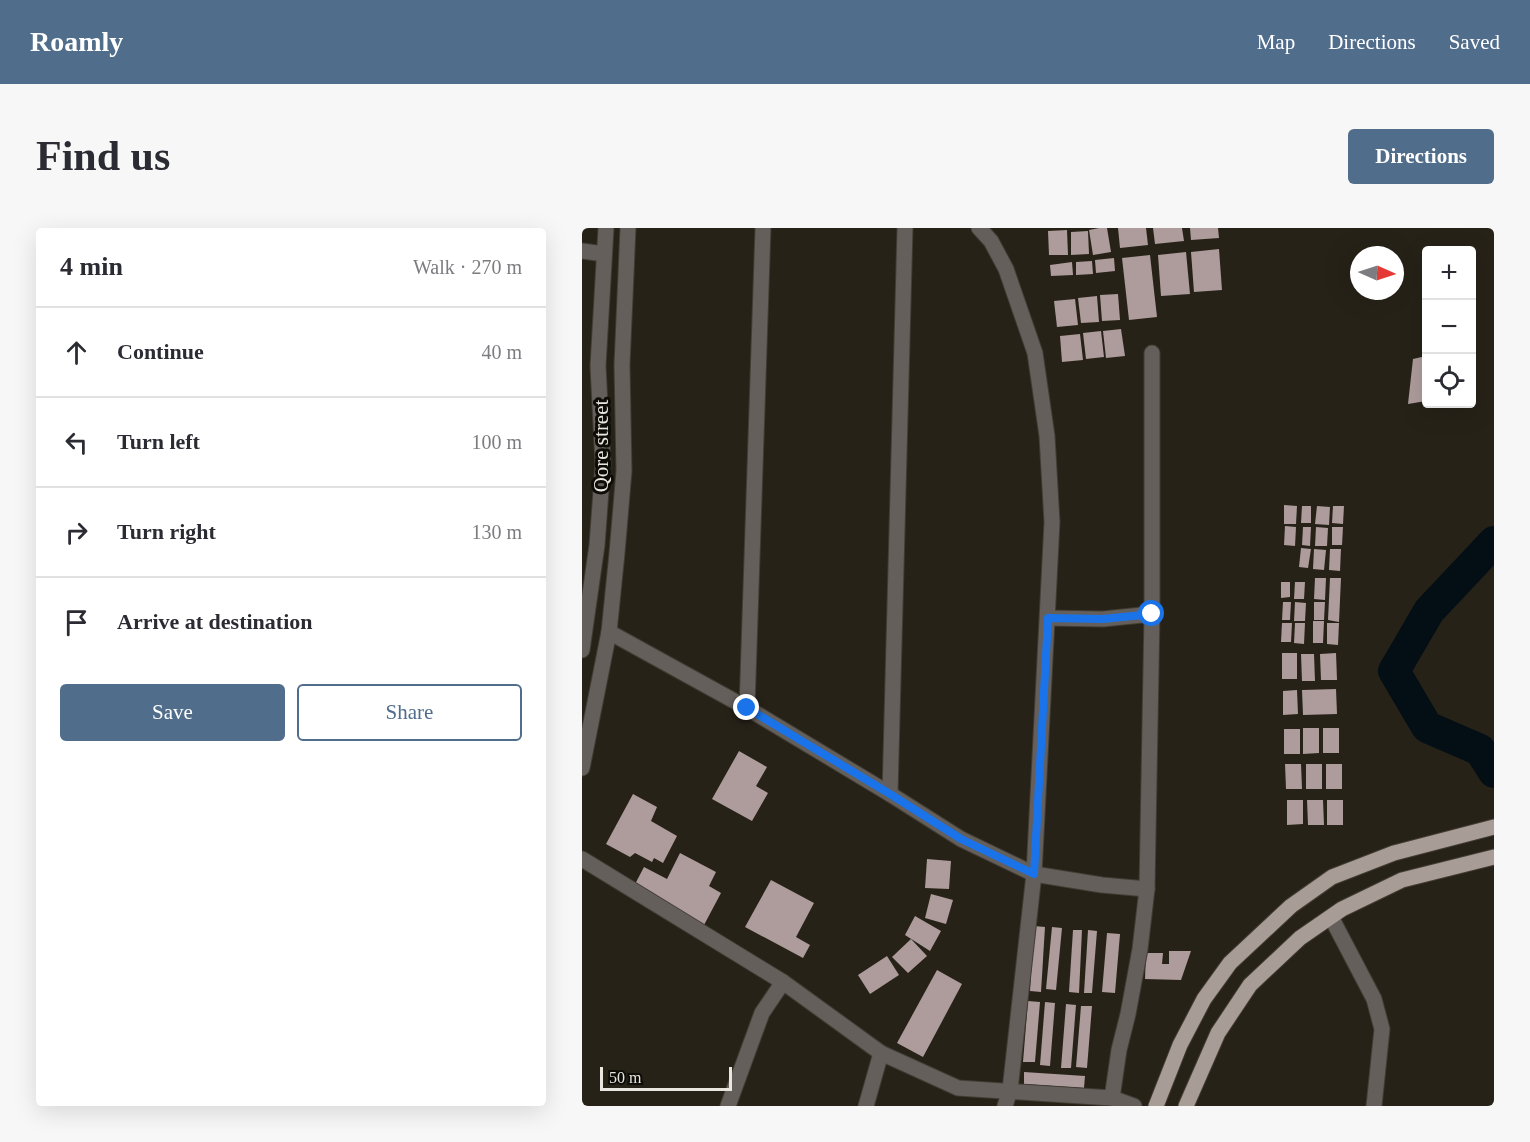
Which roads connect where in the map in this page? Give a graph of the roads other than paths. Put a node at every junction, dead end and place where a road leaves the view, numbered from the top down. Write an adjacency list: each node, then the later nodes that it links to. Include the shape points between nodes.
1 (606, 228): 8 (street, Qore street)
2 (628, 228): 12 (street, Qore street, via 622,365 624,471)
3 (763, 228): 14 (street)
4 (905, 228): 16 (street)
5 (979, 228): 6 (street)
6 (995, 234): 11 (street, via 1035,352 1046,425 1052,522)
7 (582, 251): 8 (street)
8 (604, 254): 13 (street, Qore street, via 598,366 603,464 597,545)
9 (1152, 353): 10 (street)
10 (1152, 614): 11 (street, via 1103,619); 21 (street)
11 (1048, 618): 20 (street)
12 (609, 632): 14 (street); 15 (street, Qore street)
13 (582, 650)
14 (747, 708): 16 (street)
15 (582, 768)
16 (890, 794): 20 (street, via 961,839)
17 (1494, 827): 31 (main road, via 1394,853 1332,877 1291,906 1230,963 1204,999 1180,1045)
18 (1494, 857): 22 (main road, via 1402,880)
19 (582, 859): 23 (street)
20 (1034, 874): 21 (street); 25 (street)
21 (1147, 889): 26 (street, via 1140,949)
22 (1331, 917): 32 (main road, via 1300,938 1250,985 1218,1033); 33 (street, via 1374,999 1382,1029)
23 (783, 982): 24 (street); 27 (street, via 762,1013)
24 (880, 1053): 25 (street, via 958,1088); 28 (street)
25 (1010, 1090): 26 (street); 29 (street)
26 (1112, 1098): 30 (street)
27 (728, 1106)
28 (866, 1106)
29 (1005, 1106)
30 (1134, 1106)
31 (1156, 1106)
32 (1186, 1106)
33 (1374, 1106)

